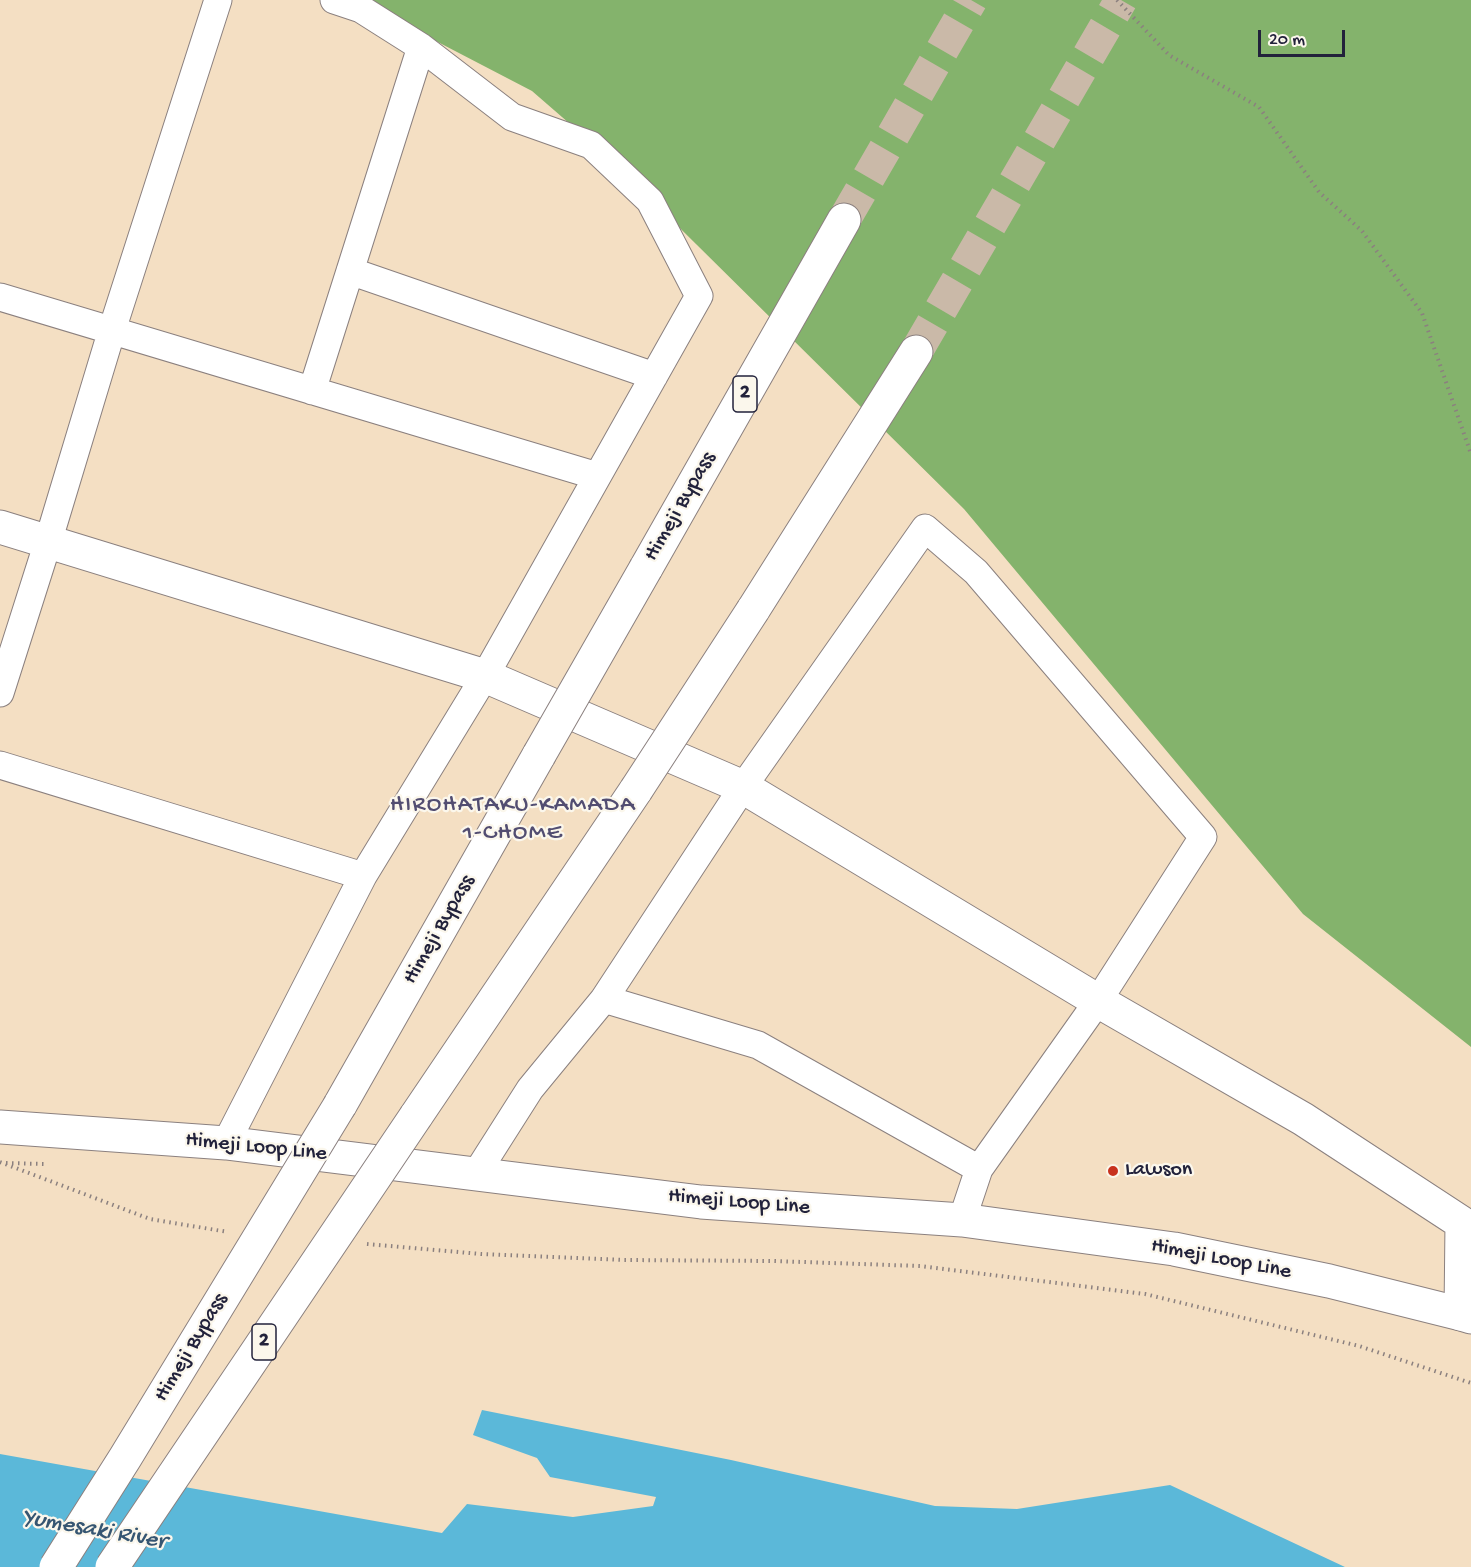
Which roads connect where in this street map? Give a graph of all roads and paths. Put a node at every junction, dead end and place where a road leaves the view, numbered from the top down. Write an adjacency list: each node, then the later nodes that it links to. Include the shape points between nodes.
1 (218, 0): 8 (street)
2 (334, 0): 4 (street, via 361,9)
3 (1117, 0): 12 (path, via 1169,55 1259,106 1319,192 1362,231 1422,313)
4 (421, 47): 6 (street); 10 (street, via 512,117 591,145 650,201 699,296)
5 (844, 220): 34 (main road, Himeji Bypass / 2, bridge, via 340,1105)
6 (350, 271): 10 (street); 11 (street)
7 (0, 297): 8 (street)
8 (112, 330): 11 (street); 15 (street)
9 (915, 352): 35 (main road, 2, bridge, via 636,790)
10 (654, 376): 13 (street)
11 (312, 391): 13 (street)
12 (1471, 454)
13 (597, 476): 16 (street)
14 (0, 527): 15 (main road)
15 (48, 542): 16 (main road); 17 (street)
16 (485, 676): 19 (main road); 20 (street)
17 (0, 693)
18 (0, 765): 20 (street)
19 (743, 787): 21 (street); 22 (main road); 22 (street, via 925,528 976,572 1203,837)
20 (363, 876): 24 (street)
21 (604, 999): 26 (street, via 758,1045); 27 (street, via 530,1089)
22 (1098, 1001): 26 (street); 29 (main road, via 1303,1119)
23 (0, 1127): 24 (main road, Himeji Loop Line)
24 (225, 1143): 27 (main road, Himeji Loop Line)
25 (0, 1162): 30 (path, via 150,1219)
26 (979, 1169): 28 (street)
27 (476, 1174): 28 (main road, Himeji Loop Line, via 701,1202)
28 (962, 1220): 32 (main road, Himeji Loop Line, via 1174,1249 1329,1281)
29 (1466, 1225): 32 (main road)
30 (232, 1232)
31 (363, 1244): 33 (path, via 481,1254 920,1266 1145,1294 1359,1346)
32 (1466, 1316)
33 (1471, 1383)
34 (56, 1567)
35 (112, 1567)

